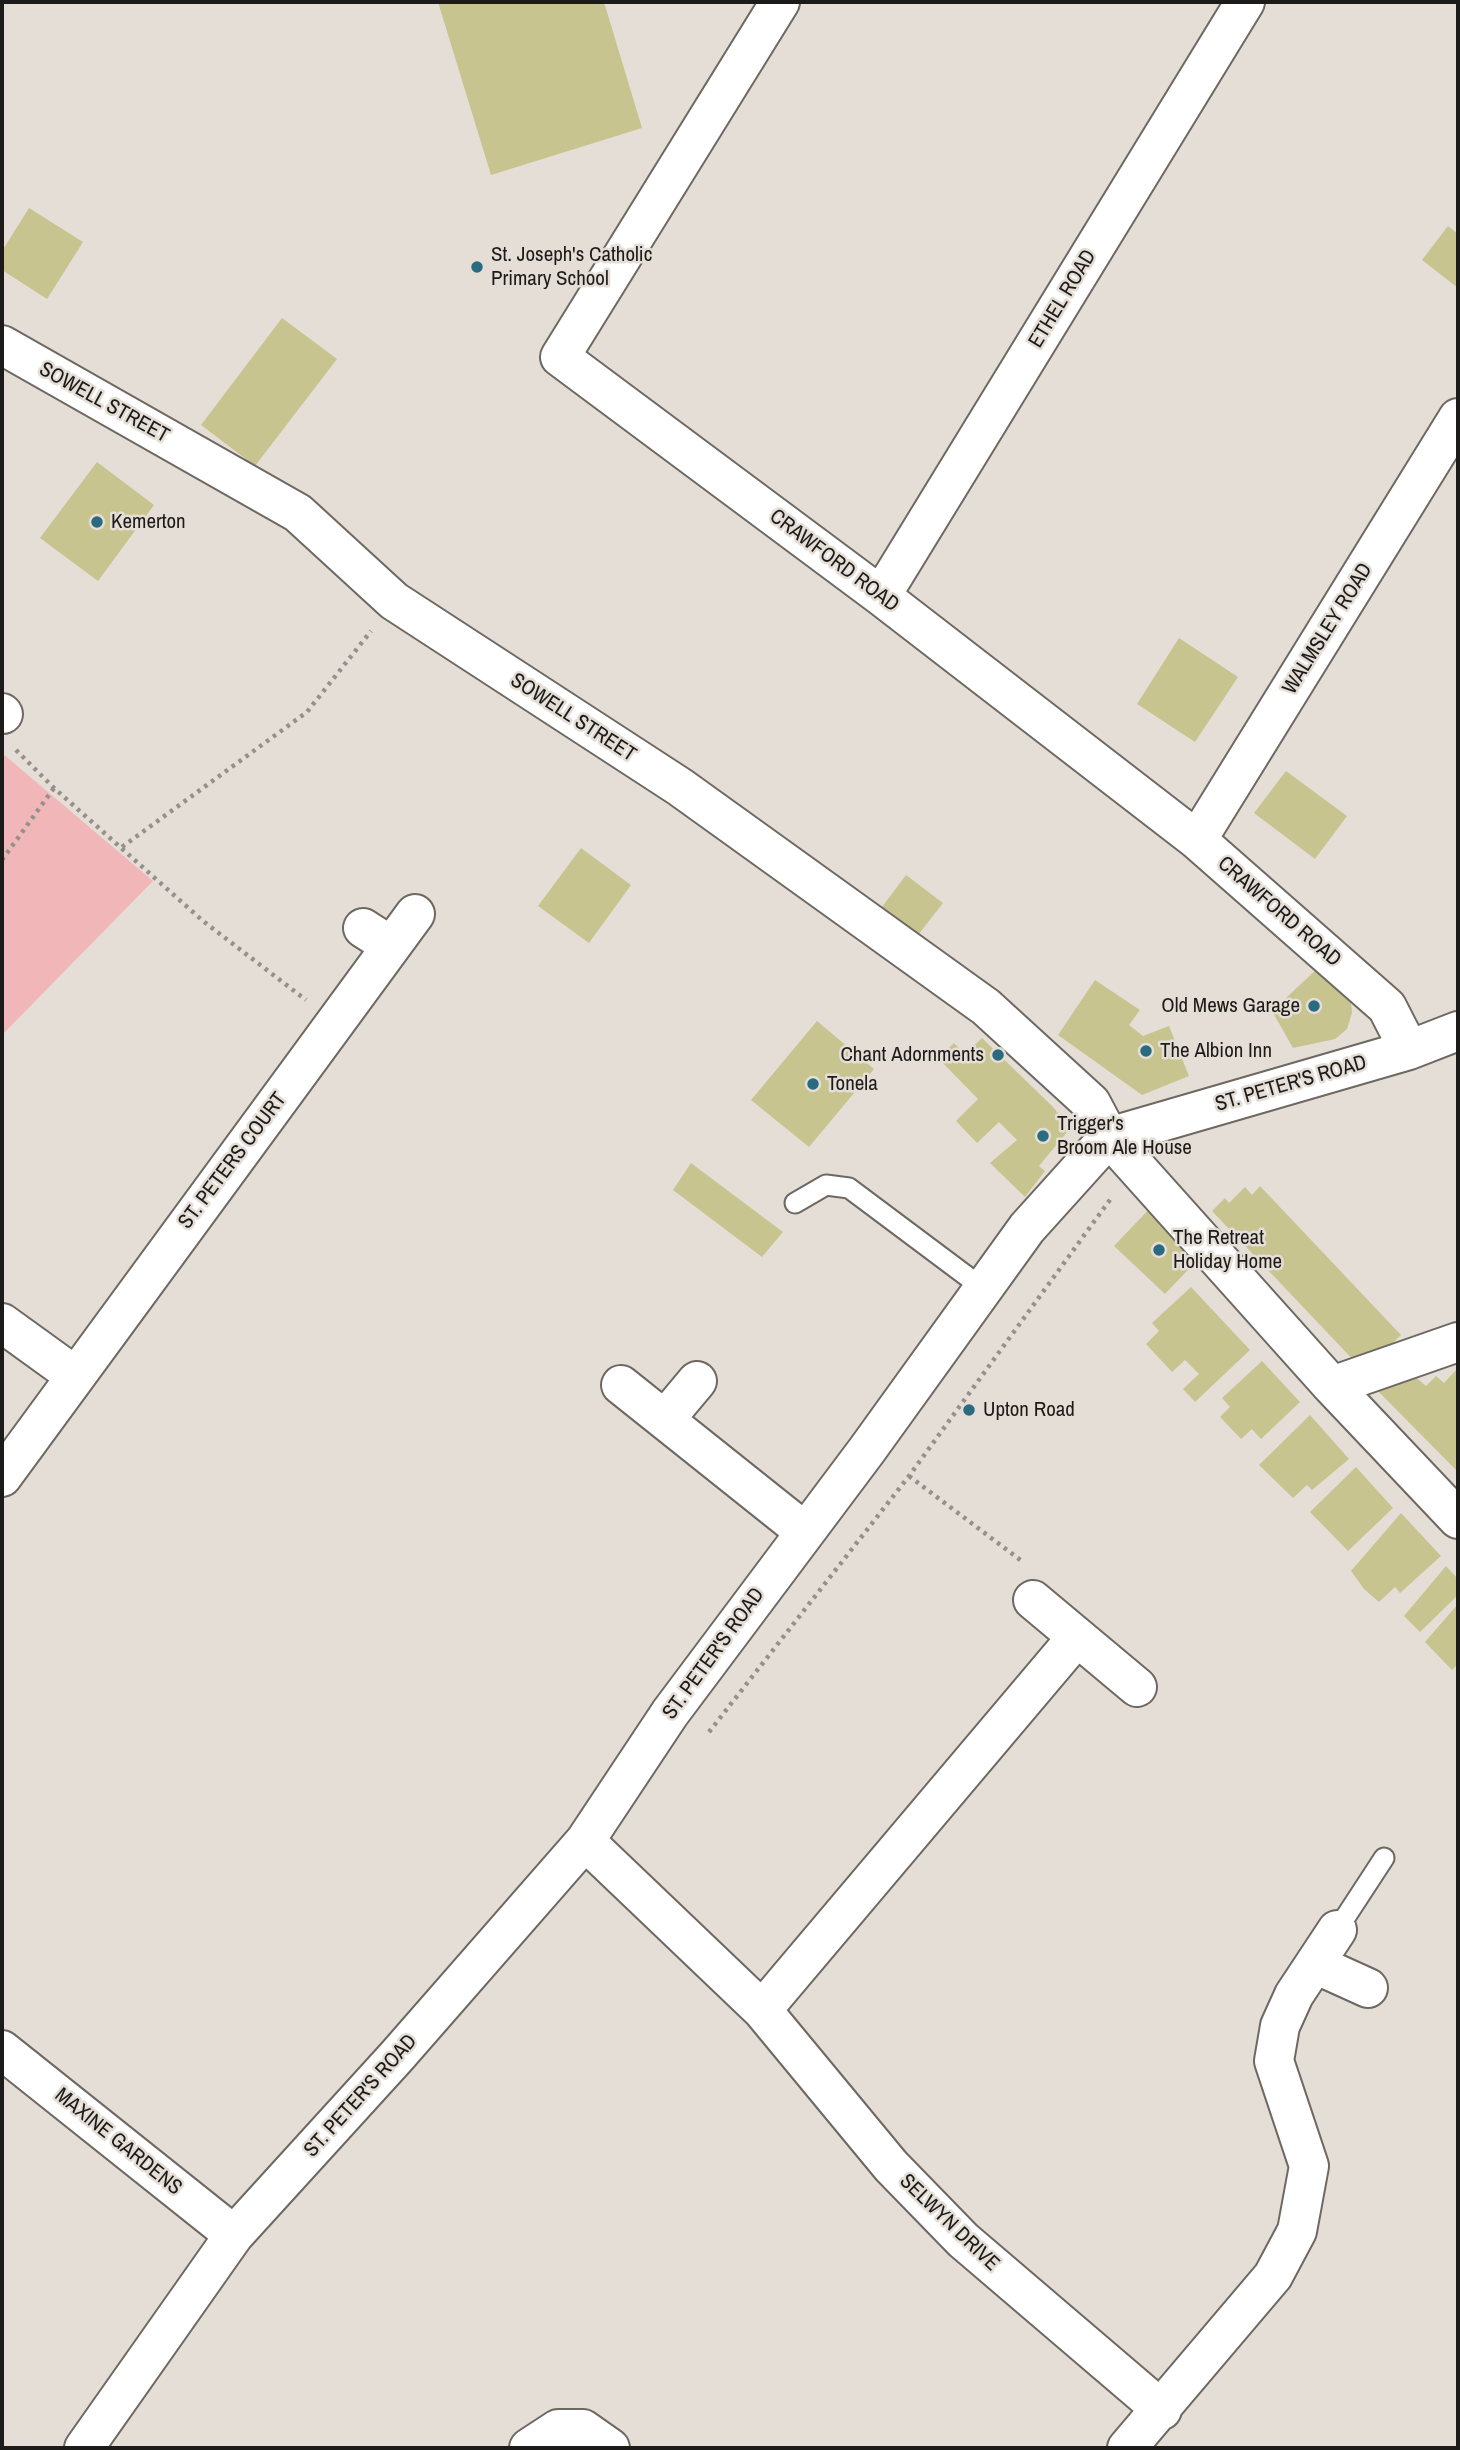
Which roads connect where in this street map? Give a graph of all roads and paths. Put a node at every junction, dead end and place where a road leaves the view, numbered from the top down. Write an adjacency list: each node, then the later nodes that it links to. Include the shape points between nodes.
1 (780, 2): 5 (street, CRAWFORD ROAD, via 560,357)
2 (1245, 2): 5 (street, ETHEL ROAD)
3 (2, 345): 6 (street, SOWELL STREET, via 298,513)
4 (1458, 418): 9 (street, WALMSLEY ROAD)
5 (881, 596): 9 (street, CRAWFORD ROAD)
6 (394, 601): 10 (path, via 307,712); 16 (street, SOWELL STREET, via 680,787 986,1007 1091,1102)
7 (3, 714): 8 (path, via 9,743)
8 (54, 788): 10 (path); 11 (path)
9 (1197, 840): 15 (street, CRAWFORD ROAD, via 1387,1007)
10 (122, 847): 13 (path, via 203,921)
11 (2, 860)
12 (415, 914): 13 (street, ST. PETERS COURT, via 377,937)
13 (336, 1023): 21 (street, ST. PETERS COURT)
14 (1458, 1031): 15 (street, ST. PETER'S ROAD)
15 (1409, 1050): 16 (street, ST. PETER'S ROAD)
16 (1109, 1137): 18 (street, ST. PETER'S ROAD, via 1027,1228); 24 (street)
17 (795, 1203): 18 (lane, via 826,1185 849,1188)
18 (984, 1289): 29 (street, ST. PETER'S ROAD)
19 (2, 1323): 21 (street)
20 (1458, 1342): 24 (street)
21 (74, 1375): 27 (street, ST. PETERS COURT)
22 (697, 1381): 25 (street)
23 (621, 1385): 25 (street)
24 (1332, 1386): 28 (street)
25 (666, 1418): 29 (street)
26 (909, 1476): 30 (path, via 1031,1568)
27 (2, 1478)
28 (1458, 1519)
29 (804, 1531): 33 (street, ST. PETER'S ROAD, via 670,1713)
30 (1032, 1600): 31 (street)
31 (1077, 1637): 32 (street); 38 (street)
32 (1137, 1687)
33 (585, 1841): 38 (street, SELWYN DRIVE); 40 (street, ST. PETER'S ROAD)
34 (1384, 1858): 35 (lane)
35 (1337, 1930): 36 (street)
36 (1315, 1964): 37 (street); 41 (street, via 1280,2026 1274,2061 1309,2166 1297,2231 1273,2276)
37 (1368, 1988)
38 (762, 2010): 41 (street, SELWYN DRIVE, via 891,2166 963,2240)
39 (2, 2050): 40 (street, MAXINE GARDENS)
40 (234, 2235): 42 (street, ST. PETER'S ROAD)
41 (1162, 2410): 45 (street)
42 (84, 2448)
43 (529, 2448): 44 (street, via 558,2429 583,2429)
44 (610, 2448)
45 (1127, 2448)

